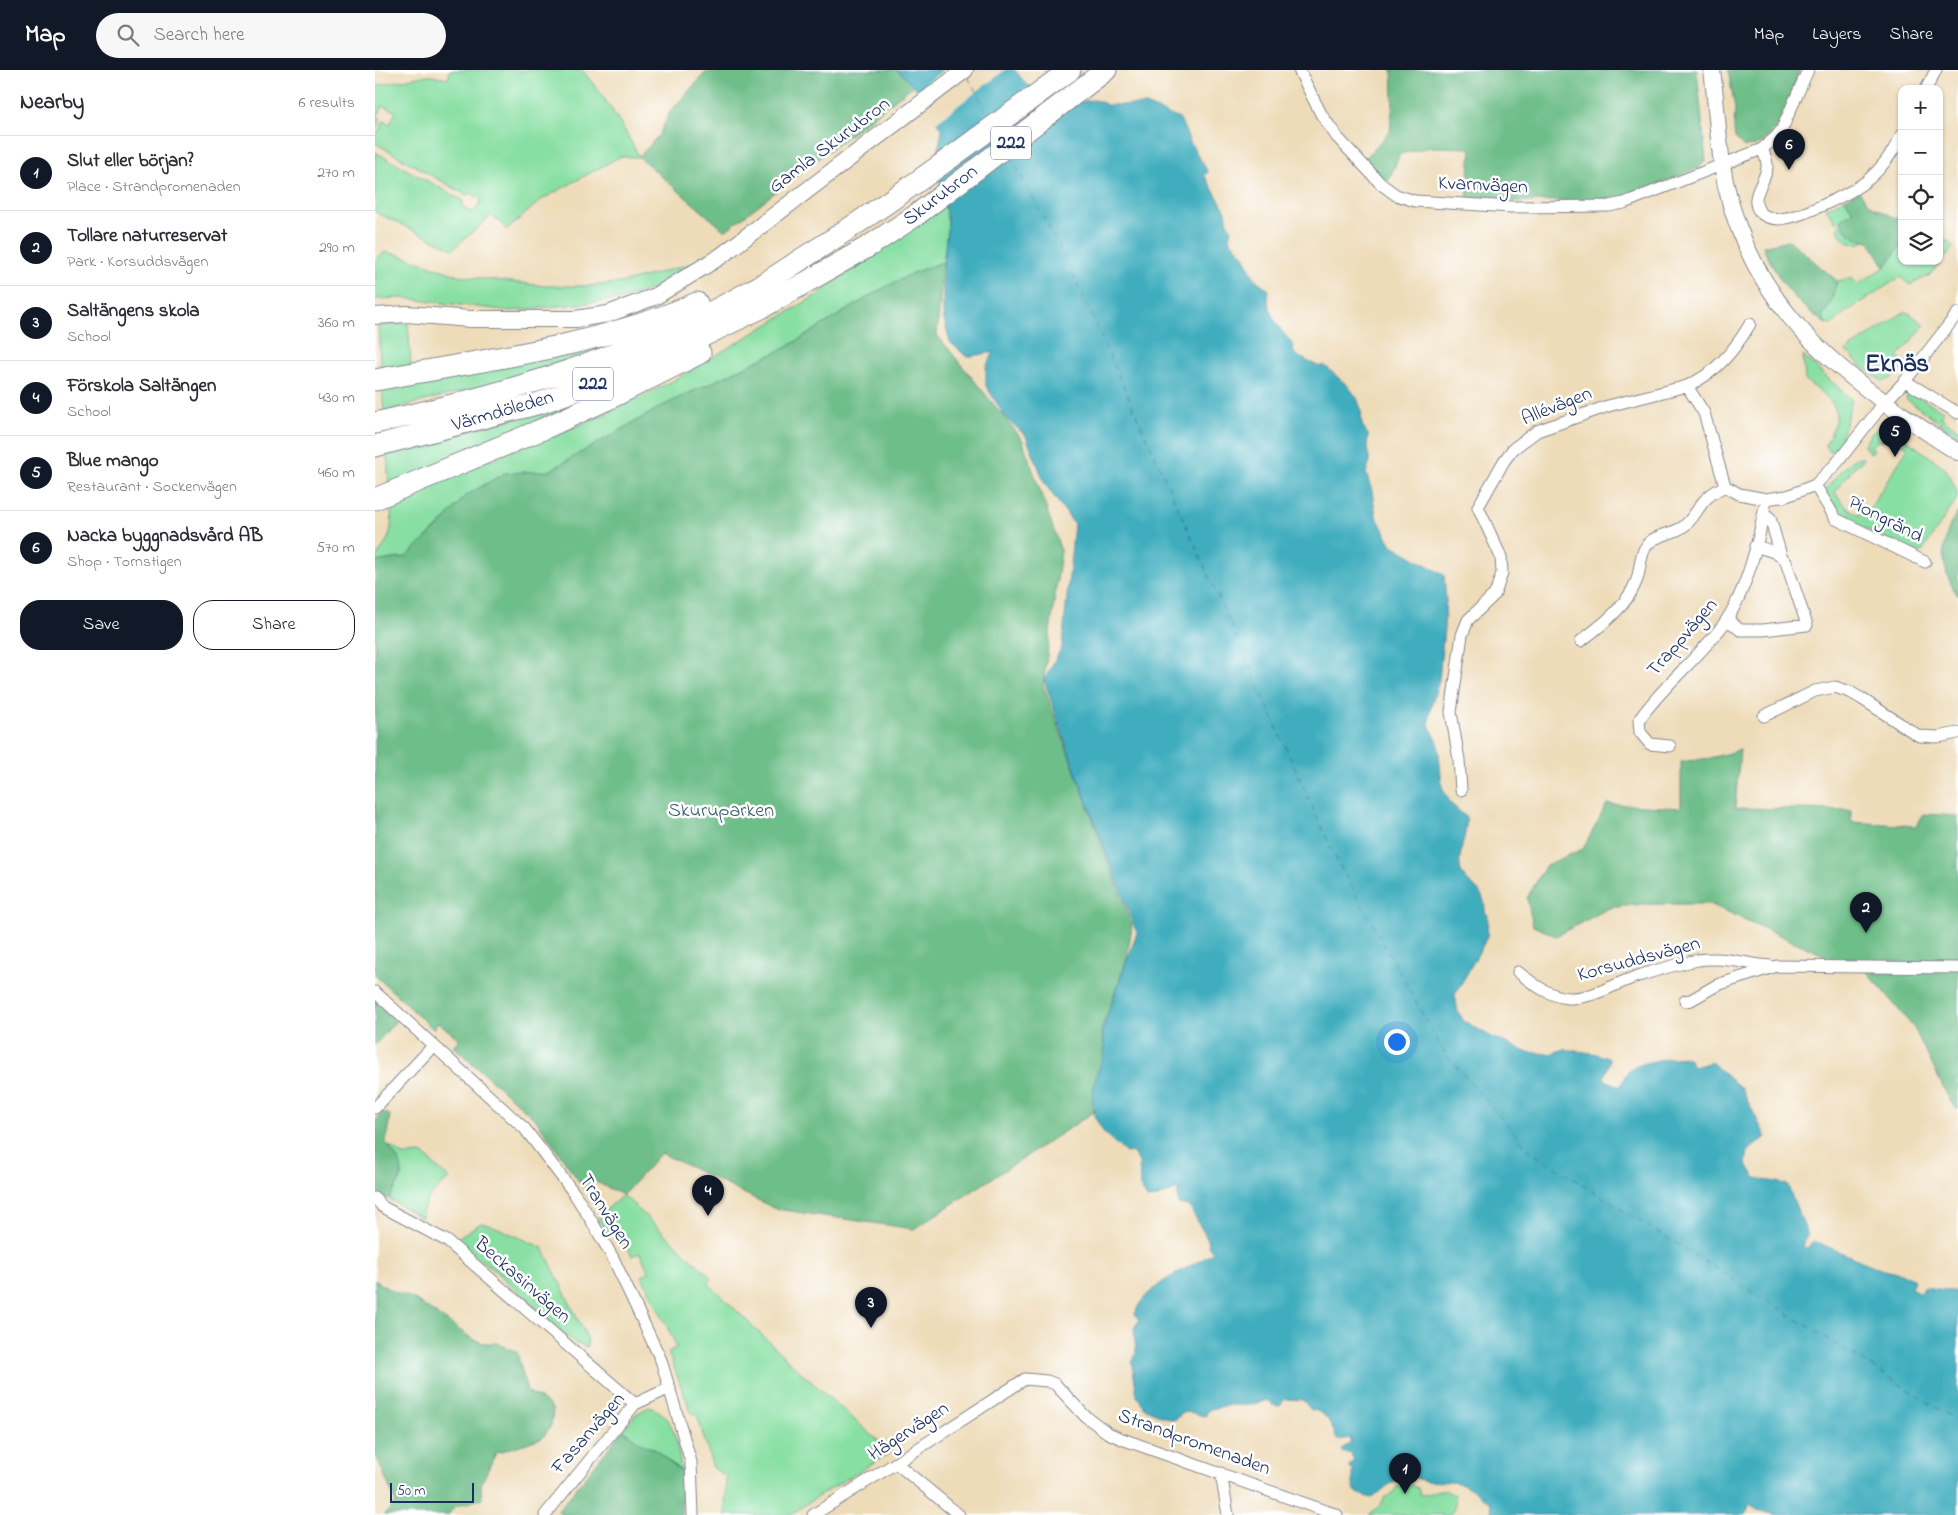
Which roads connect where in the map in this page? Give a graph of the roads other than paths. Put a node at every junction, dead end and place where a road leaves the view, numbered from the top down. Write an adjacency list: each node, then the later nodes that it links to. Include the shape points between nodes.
1 (965, 70): 13 (main road, Gamla Skurubron, via 721,256 656,296 608,314 576,320 508,319 466,311 389,305)
2 (1070, 70): 12 (highway, Skurubron / 222)
3 (1107, 70): 12 (highway, Skurubron / 222, via 814,290)
4 (1299, 70): 11 (street, Kvarnvägen, via 1324,119 1349,152 1381,184 1396,195 1415,201 1512,207 1609,206 1644,197)
5 (1712, 70): 11 (main road)
6 (1807, 70): 10 (street, via 1782,129)
7 (1936, 70): 8 (street)
8 (1928, 85)
9 (1898, 142): 10 (street, via 1887,160 1861,185 1812,209 1782,219 1767,217 1756,202 1767,167)
10 (1762, 149): 11 (street, Kvarnvägen)
11 (1723, 166): 19 (main road, via 1731,204 1769,290 1787,315 1824,354)
12 (758, 298): 16 (highway, via 678,312 595,338); 21 (highway, Värmdöleden / 222, via 542,380); 22 (highway, Värmdöleden / 222, via 697,340 607,379 540,403); 26 (highway, via 609,399)
13 (376, 311)
14 (1958, 313): 17 (street)
15 (1750, 324): 18 (street, Allévägen, via 1723,362)
16 (375, 380)
17 (1905, 381): 19 (street); 20 (street)
18 (1687, 386): 25 (street, via 1704,413); 37 (street, Allévägen, via 1608,406 1537,430 1513,449 1480,500 1478,507 1501,557 1503,573 1495,594 1469,620 1462,635 1451,712)
19 (1885, 403): 23 (main road); 24 (street)
20 (1958, 413)
21 (375, 423)
22 (375, 446)
23 (1958, 452)
24 (1815, 485): 27 (street, via 1787,496); 31 (street, Piongränd, via 1836,519)
25 (1725, 486): 27 (street, via 1739,494); 33 (street, via 1704,500 1685,526 1647,545 1636,583 1627,598 1616,612)
26 (382, 496)
27 (1766, 499): 28 (street, Trappvägen)
28 (1764, 513): 29 (street, Trappvägen); 30 (street, via 1770,518)
29 (1755, 546): 30 (street); 32 (street, Trappvägen, via 1739,599)
30 (1781, 555): 32 (street, via 1807,625 1739,630)
31 (1925, 562)
32 (1727, 619): 36 (street, Trappvägen, via 1639,720 1640,732 1650,744)
33 (1581, 641)
34 (1764, 716): 35 (street, via 1815,691 1835,686 1919,736)
35 (1958, 733)
36 (1670, 746)
37 (1461, 790)
38 (1777, 966): 39 (street, Korsuddsvägen); 40 (street, Korsuddsvägen, via 1699,960 1637,976 1606,990 1569,998 1553,994); 42 (street, Korsuddsvägen, via 1717,985)
39 (1958, 968)
40 (1518, 972)
41 (375, 992): 43 (street, Tranvägen)
42 (1685, 1001)
43 (433, 1046): 44 (street); 47 (street, Tranvägen, via 525,1129 574,1194 613,1258 661,1360)
44 (375, 1108)
45 (375, 1198): 48 (street, Beckasinvägen, via 383,1207 447,1242)
46 (1025, 1379): 49 (street, Hägervägen); 50 (street, Strandpromenaden, via 1055,1384 1085,1416 1108,1433)
47 (670, 1388): 48 (street, Fasanvägen); 52 (street, Tranvägen, via 691,1462)
48 (635, 1404): 51 (street, Fasanvägen)
49 (896, 1463): 53 (street, Hägervägen); 54 (street)
50 (1221, 1473): 55 (street); 56 (street, Strandpromenaden)
51 (545, 1515)
52 (693, 1515)
53 (813, 1515)
54 (959, 1515)
55 (1228, 1515)
56 (1337, 1515)

